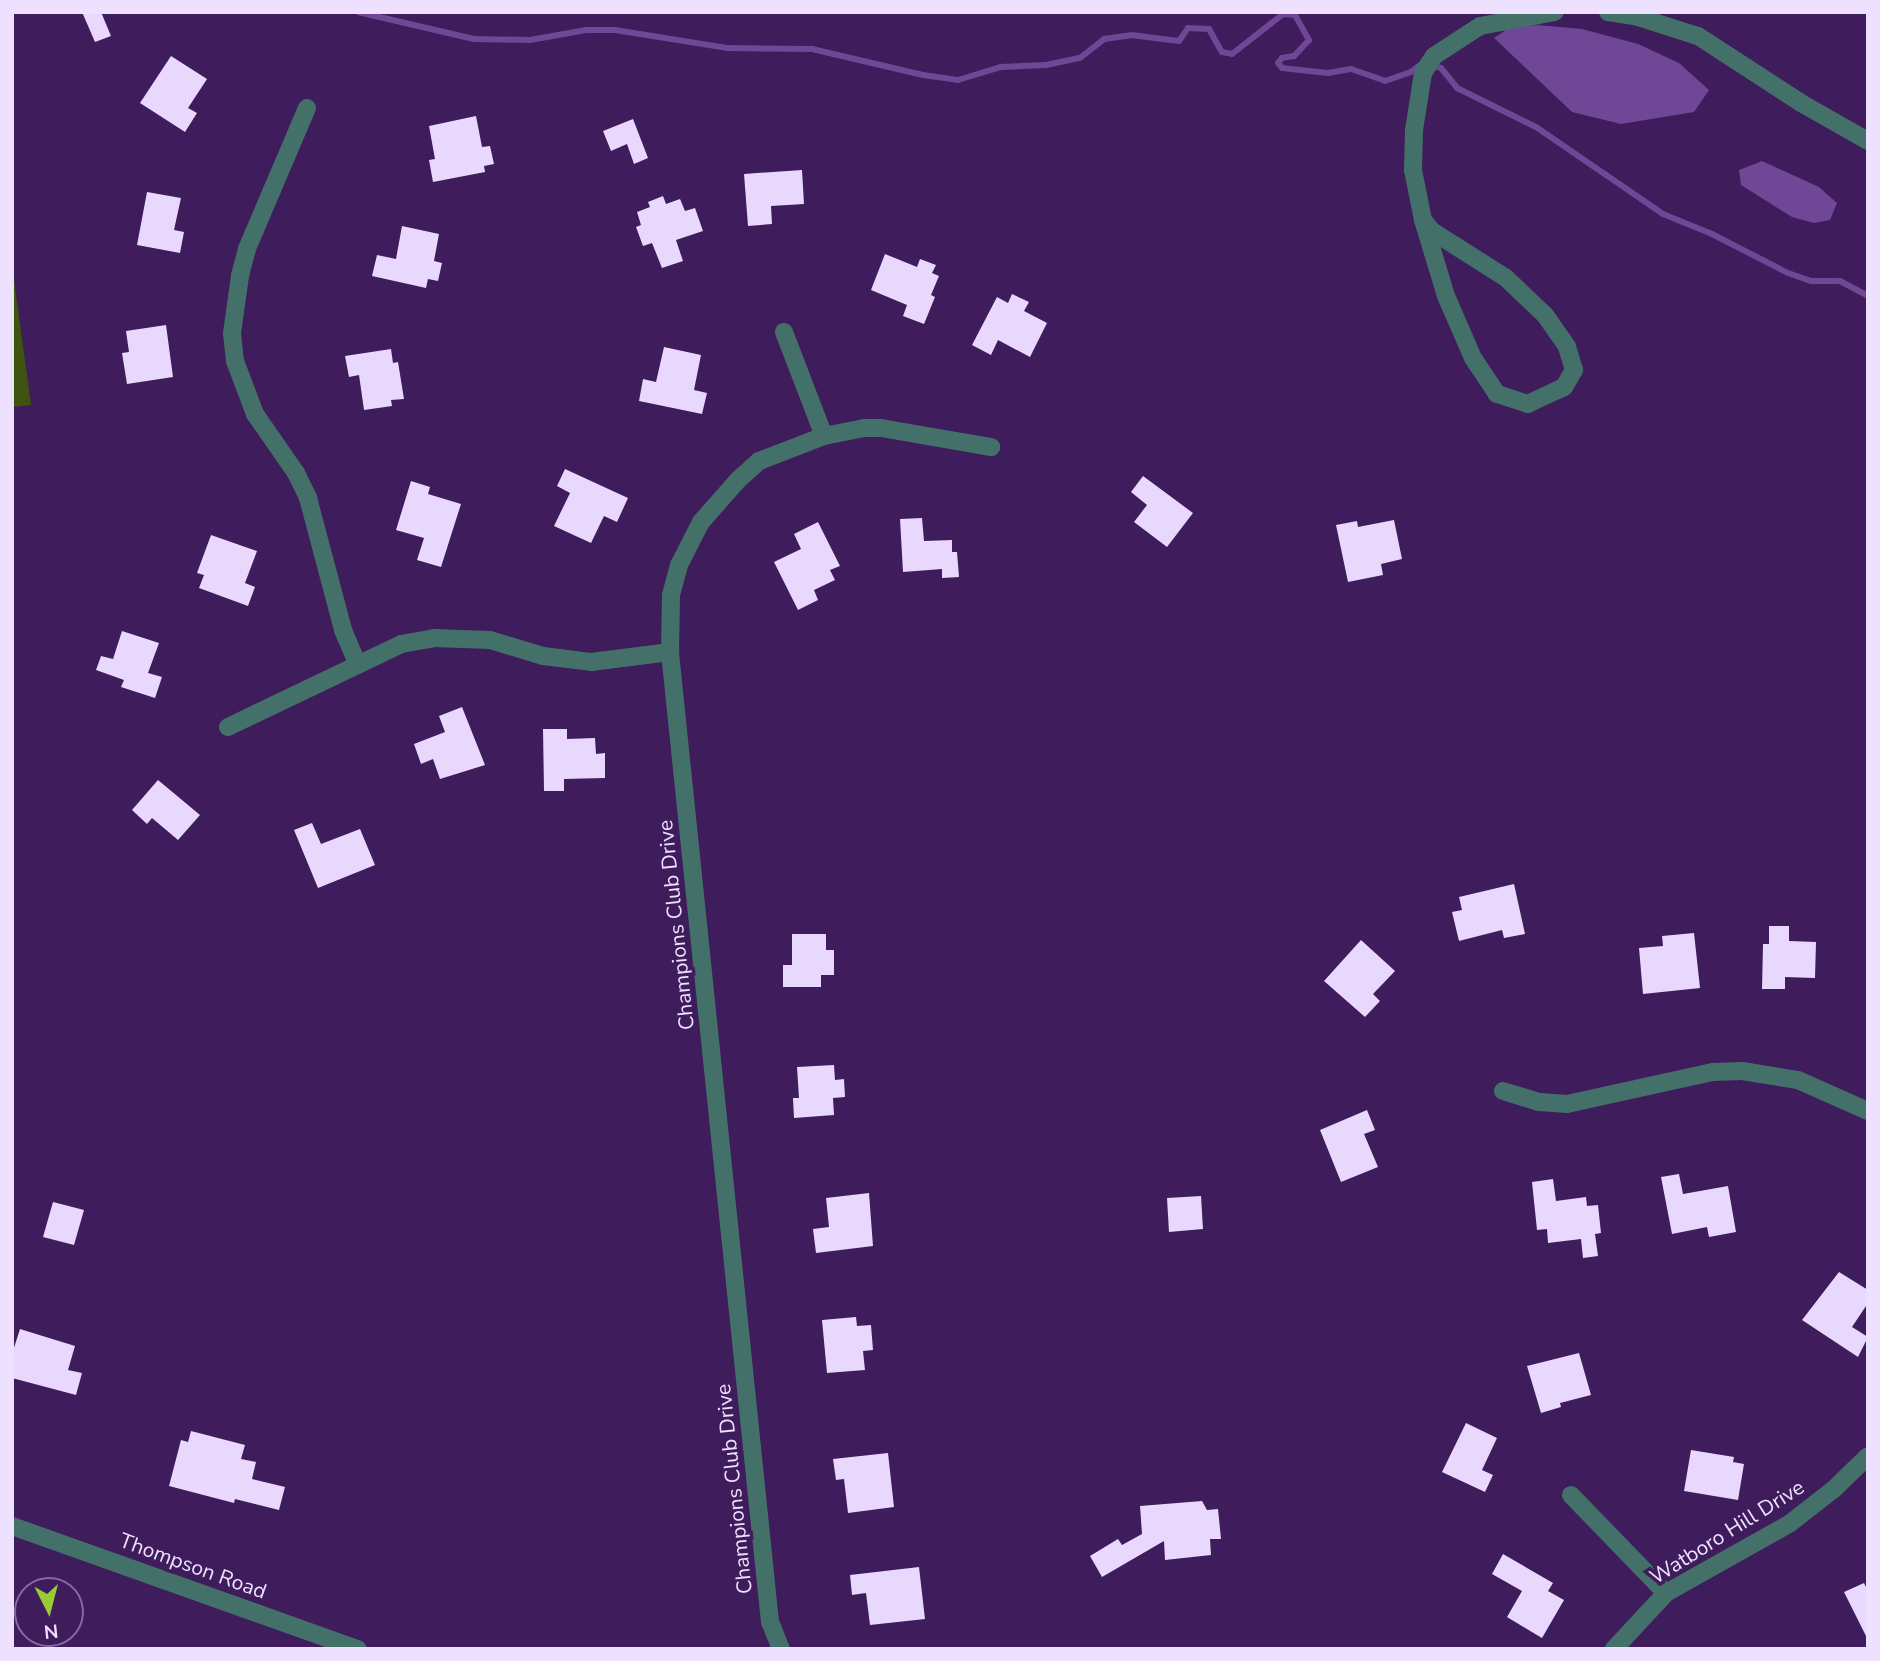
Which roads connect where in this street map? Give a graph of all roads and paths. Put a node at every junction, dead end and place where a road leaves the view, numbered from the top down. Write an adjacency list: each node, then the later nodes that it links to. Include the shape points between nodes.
1 (1555, 12): 5 (street, via 1480,26 1434,56 1423,73 1413,170)
2 (1608, 12): 4 (street, via 1698,36)
3 (307, 107): 10 (street, via 247,249 232,333 235,361 251,405 308,498 340,618)
4 (1868, 141)
5 (1423, 220): 5 (street, via 1446,296 1473,358 1497,394 1528,404 1564,387 1574,370 1567,347 1545,315 1506,278 1432,231)
6 (784, 332): 7 (street)
7 (824, 436): 8 (street, Champions Club Drive, via 881,428); 9 (street, Champions Club Drive, via 759,461 701,522 679,565 671,595)
8 (991, 447)
9 (670, 652): 10 (street, via 591,662 543,656 490,640 434,638 401,644); 19 (street, Champions Club Drive, via 770,1622)
10 (358, 665): 11 (street)
11 (228, 727)
12 (1503, 1091): 13 (street, via 1539,1102 1567,1104 1713,1072 1742,1071 1798,1080)
13 (1868, 1111)
14 (1868, 1456): 17 (street, Watboro Hill Drive, via 1789,1524)
15 (1571, 1494): 17 (street)
16 (12, 1526): 18 (street, Thompson Road)
17 (1666, 1593): 20 (street, Watboro Hill Drive)
18 (358, 1649)
19 (781, 1649)
20 (1614, 1649)

